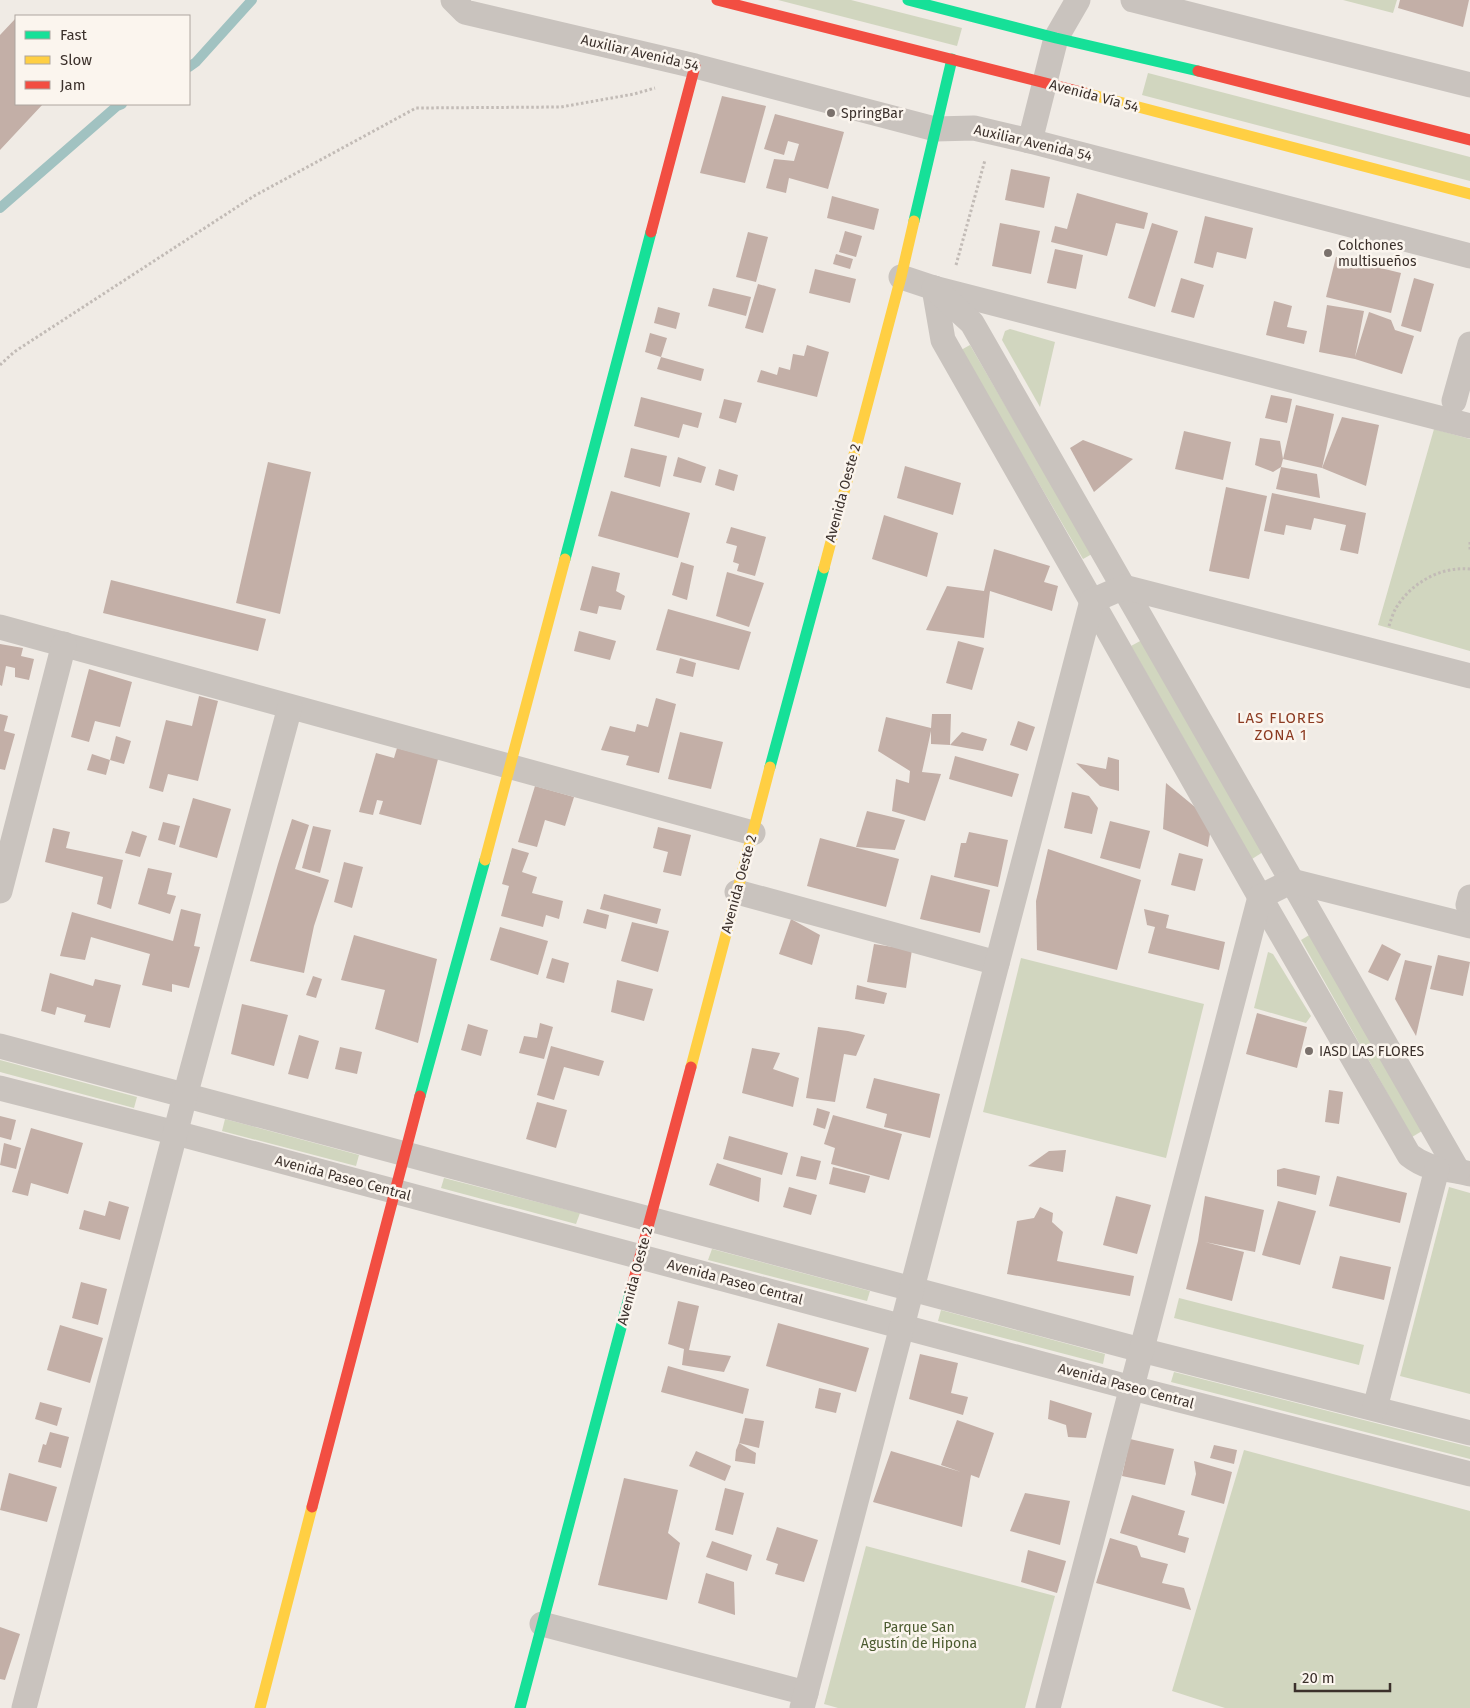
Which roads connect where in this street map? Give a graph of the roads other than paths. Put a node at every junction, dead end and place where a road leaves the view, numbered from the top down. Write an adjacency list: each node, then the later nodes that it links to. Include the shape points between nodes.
1 (453, 0): 8 (street, Auxiliar Avenida 54, via 465,12)
2 (717, 0): 7 (street, Avenida Vía 54)
3 (908, 0): 6 (street)
4 (1078, 0): 6 (street)
5 (1133, 0): 10 (street)
6 (1056, 38): 9 (street); 12 (street)
7 (952, 59): 9 (street, Avenida Vía 54); 11 (street, Avenida Oeste 2)
8 (694, 72): 11 (street, Auxiliar Avenida 54); 27 (street)
9 (1045, 83): 13 (street); 14 (street, Avenida Vía 54)
10 (1470, 85)
11 (935, 129): 13 (street, Auxiliar Avenida 54, via 974,128); 16 (street, Avenida Oeste 2)
12 (1470, 140)
13 (1030, 141): 15 (street, Auxiliar Avenida 54)
14 (1470, 194)
15 (1470, 256)
16 (901, 277): 17 (street); 28 (street, Avenida Oeste 2)
17 (934, 288): 20 (street); 21 (street, via 972,323); 22 (street, via 943,340)
18 (1470, 344): 19 (street)
19 (1454, 402)
20 (1470, 426)
21 (1124, 587): 22 (street); 25 (street); 29 (street)
22 (1092, 601): 32 (street); 34 (street)
23 (0, 627): 24 (street)
24 (64, 644): 26 (street); 30 (street)
25 (1470, 676)
26 (290, 707): 27 (street); 37 (street)
27 (510, 766): 28 (street); 39 (street)
28 (753, 833): 31 (street, Avenida Oeste 2)
29 (1292, 881): 32 (street); 33 (street); 40 (street)
30 (0, 892)
31 (737, 892): 34 (street); 42 (street, Avenida Oeste 2)
32 (1260, 897): 40 (street, via 1409,1155 1421,1164); 46 (street)
33 (1469, 909)
34 (996, 963): 44 (street)
35 (0, 1046): 37 (street)
36 (0, 1088): 38 (street, Avenida Paseo Central)
37 (185, 1096): 38 (street); 39 (street)
38 (176, 1133): 41 (street, Avenida Paseo Central); 53 (street)
39 (405, 1154): 41 (street); 42 (street)
40 (1455, 1171): 48 (street)
41 (394, 1192): 43 (street, Avenida Paseo Central); 54 (street)
42 (650, 1219): 43 (street, Avenida Oeste 2); 44 (street)
43 (640, 1256): 45 (street, Avenida Paseo Central); 51 (street, Avenida Oeste 2)
44 (911, 1289): 45 (street); 46 (street)
45 (902, 1327): 47 (street, Avenida Paseo Central); 52 (street)
46 (1141, 1350): 47 (street); 48 (street)
47 (1132, 1388): 50 (street, Avenida Paseo Central); 56 (street)
48 (1375, 1408): 49 (street)
49 (1470, 1433)
50 (1470, 1474)
51 (542, 1624): 52 (street); 55 (street, Avenida Oeste 2)
52 (804, 1701)
53 (24, 1708)
54 (260, 1708)
55 (520, 1708)
56 (1048, 1708)

